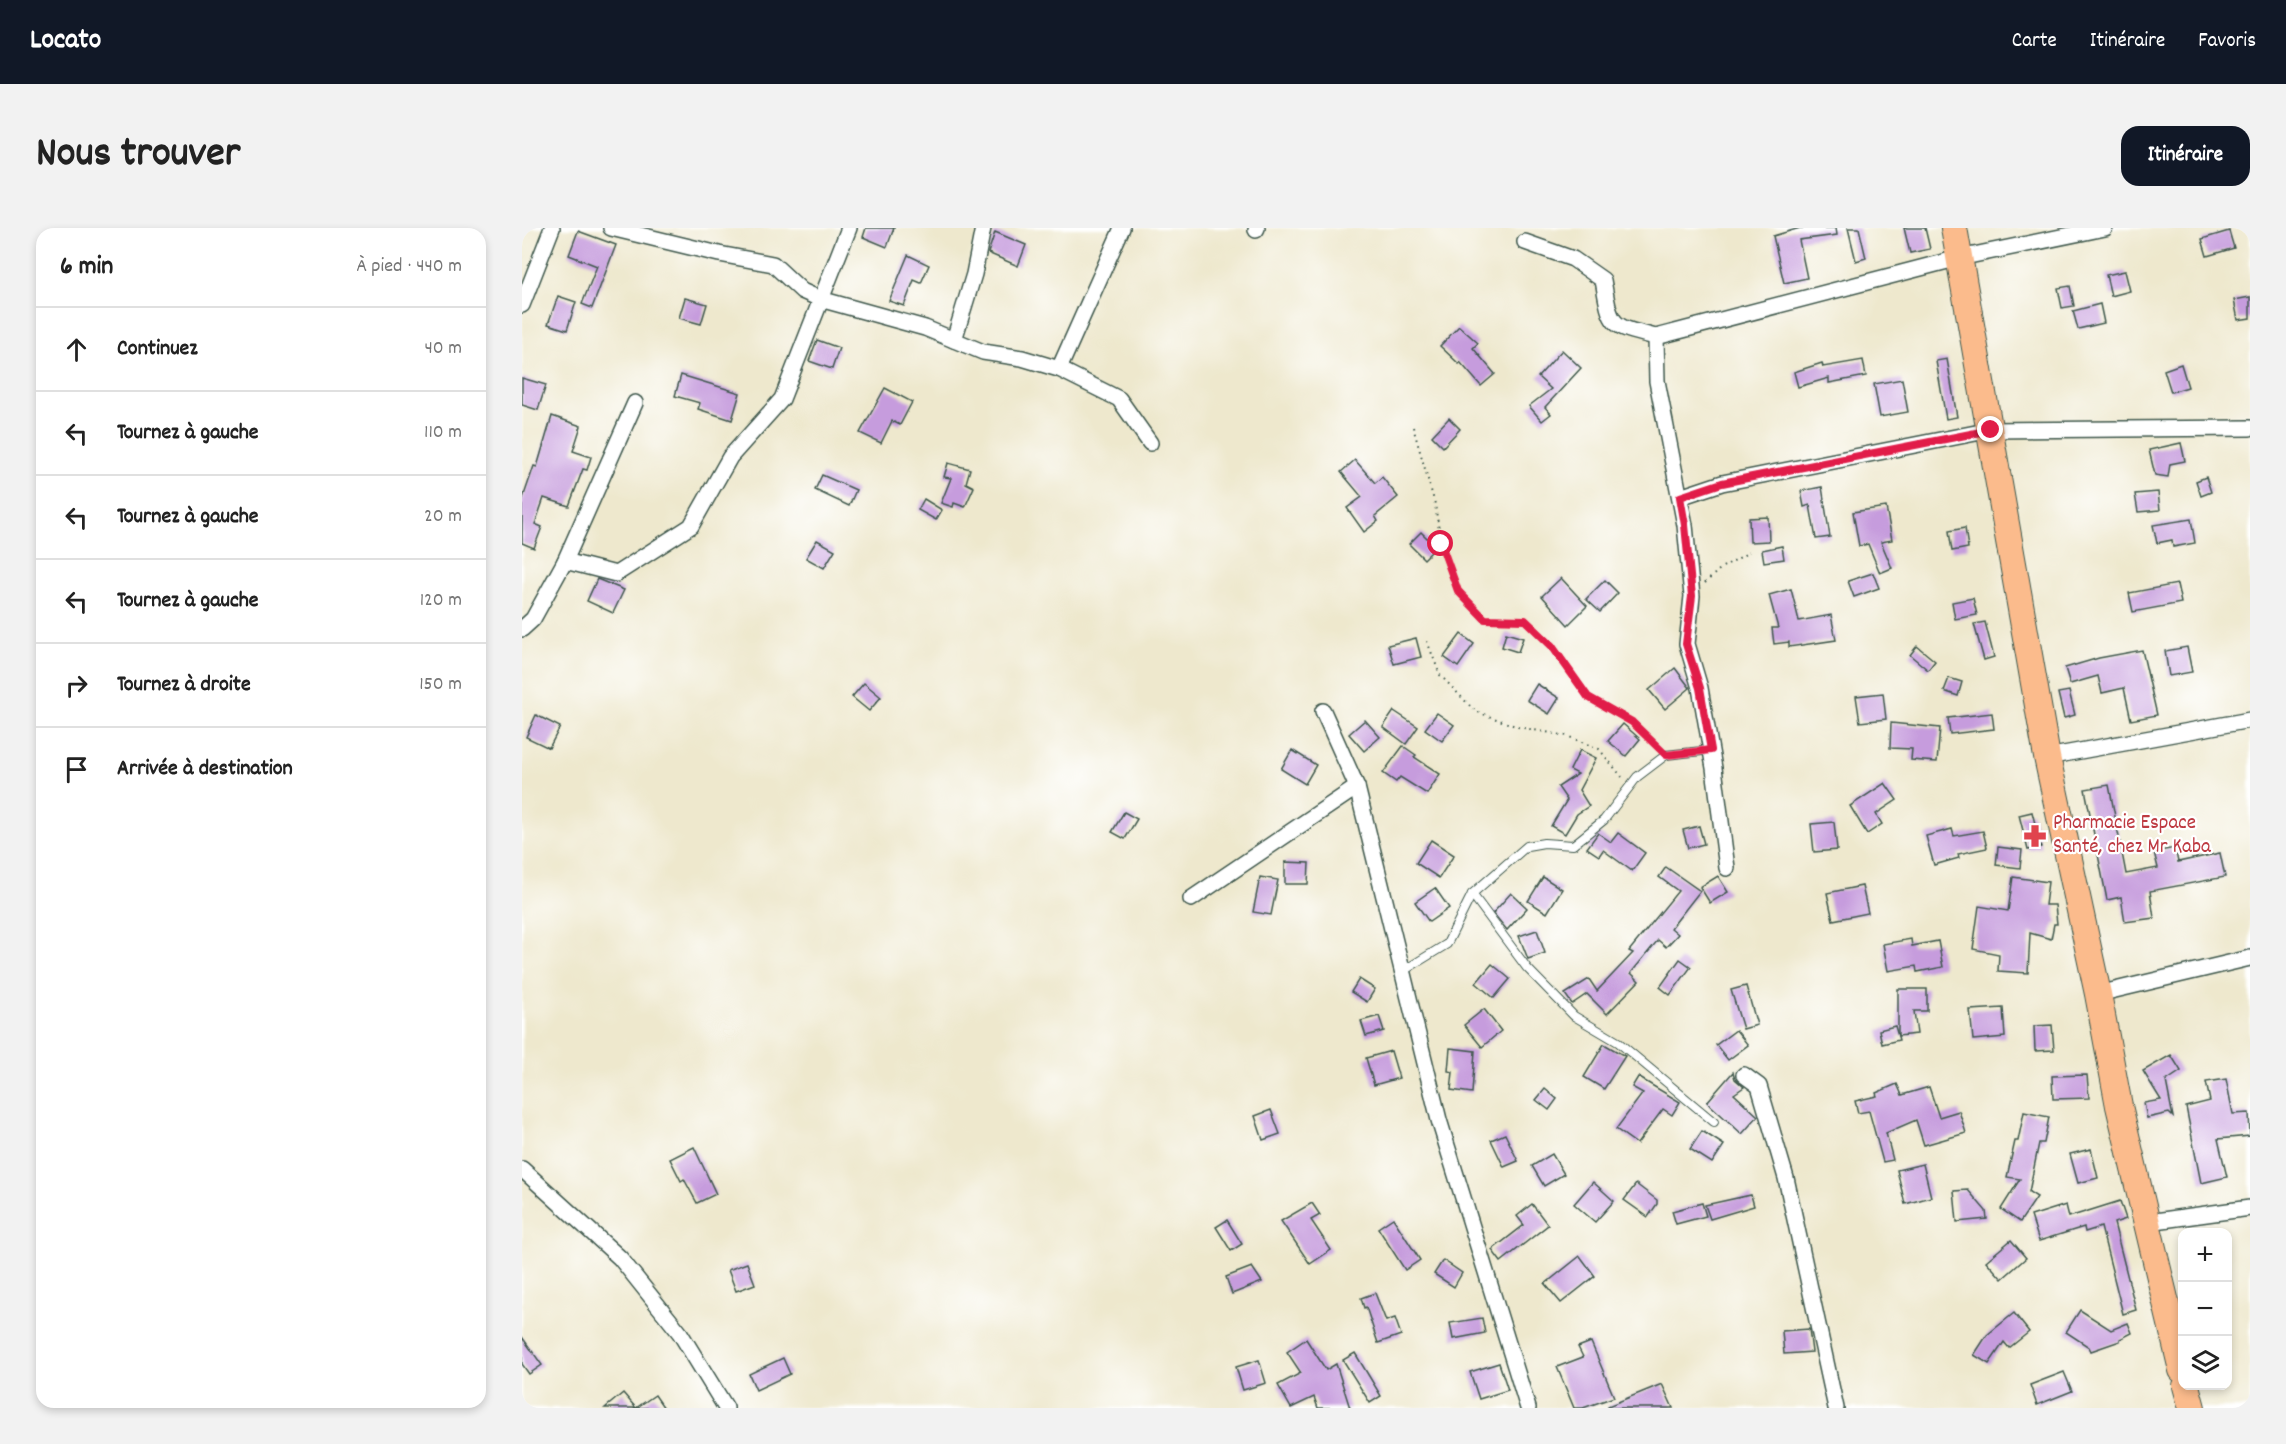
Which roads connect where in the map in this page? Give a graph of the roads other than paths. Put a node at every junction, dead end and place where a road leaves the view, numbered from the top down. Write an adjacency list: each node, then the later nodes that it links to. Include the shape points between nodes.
1 (552, 228): 11 (street)
2 (611, 228): 10 (street, via 773,264 802,291)
3 (849, 228): 10 (street)
4 (983, 228): 13 (street)
5 (1122, 228): 14 (street)
6 (1954, 228): 9 (highway)
7 (2105, 228): 9 (street)
8 (1525, 242): 12 (street, via 1573,259 1603,280 1609,314 1622,329)
9 (1959, 258): 12 (street); 17 (highway)
10 (820, 299): 13 (street); 20 (street, via 782,399 730,457 691,526 616,574)
11 (522, 305)
12 (1656, 338): 19 (street, via 1657,381)
13 (954, 340): 14 (street, via 983,352)
14 (1059, 369): 18 (street, via 1119,399)
15 (635, 403): 20 (street)
16 (2250, 428): 17 (street)
17 (1991, 430): 19 (street, via 1722,483); 25 (highway)
18 (1150, 442)
19 (1680, 497): 24 (street, via 1692,596 1686,644 1700,688)
20 (565, 561): 21 (street, via 533,619)
21 (522, 629)
22 (1323, 711): 26 (street)
23 (2250, 720): 25 (street)
24 (1711, 750): 27 (street); 28 (lane, via 1666,755 1637,777 1604,820 1574,845 1527,846)
25 (2047, 757): 32 (highway)
26 (1357, 787): 29 (street); 31 (street)
27 (1727, 868)
28 (1472, 894): 31 (lane, via 1447,944); 34 (lane, via 1527,968 1574,1016 1618,1042)
29 (1191, 899)
30 (2250, 958): 32 (street)
31 (1403, 971): 41 (street, via 1439,1120)
32 (2098, 994): 37 (highway, via 2119,1106)
33 (1744, 1075): 42 (street, via 1759,1086 1786,1178)
34 (1714, 1122)
35 (522, 1169): 40 (street, via 620,1258 680,1333)
36 (2250, 1208): 37 (street)
37 (2148, 1222): 38 (highway)
38 (2178, 1353)
39 (2187, 1390): 43 (highway)
40 (726, 1408)
41 (1528, 1408)
42 (1836, 1408)
43 (2192, 1408)

